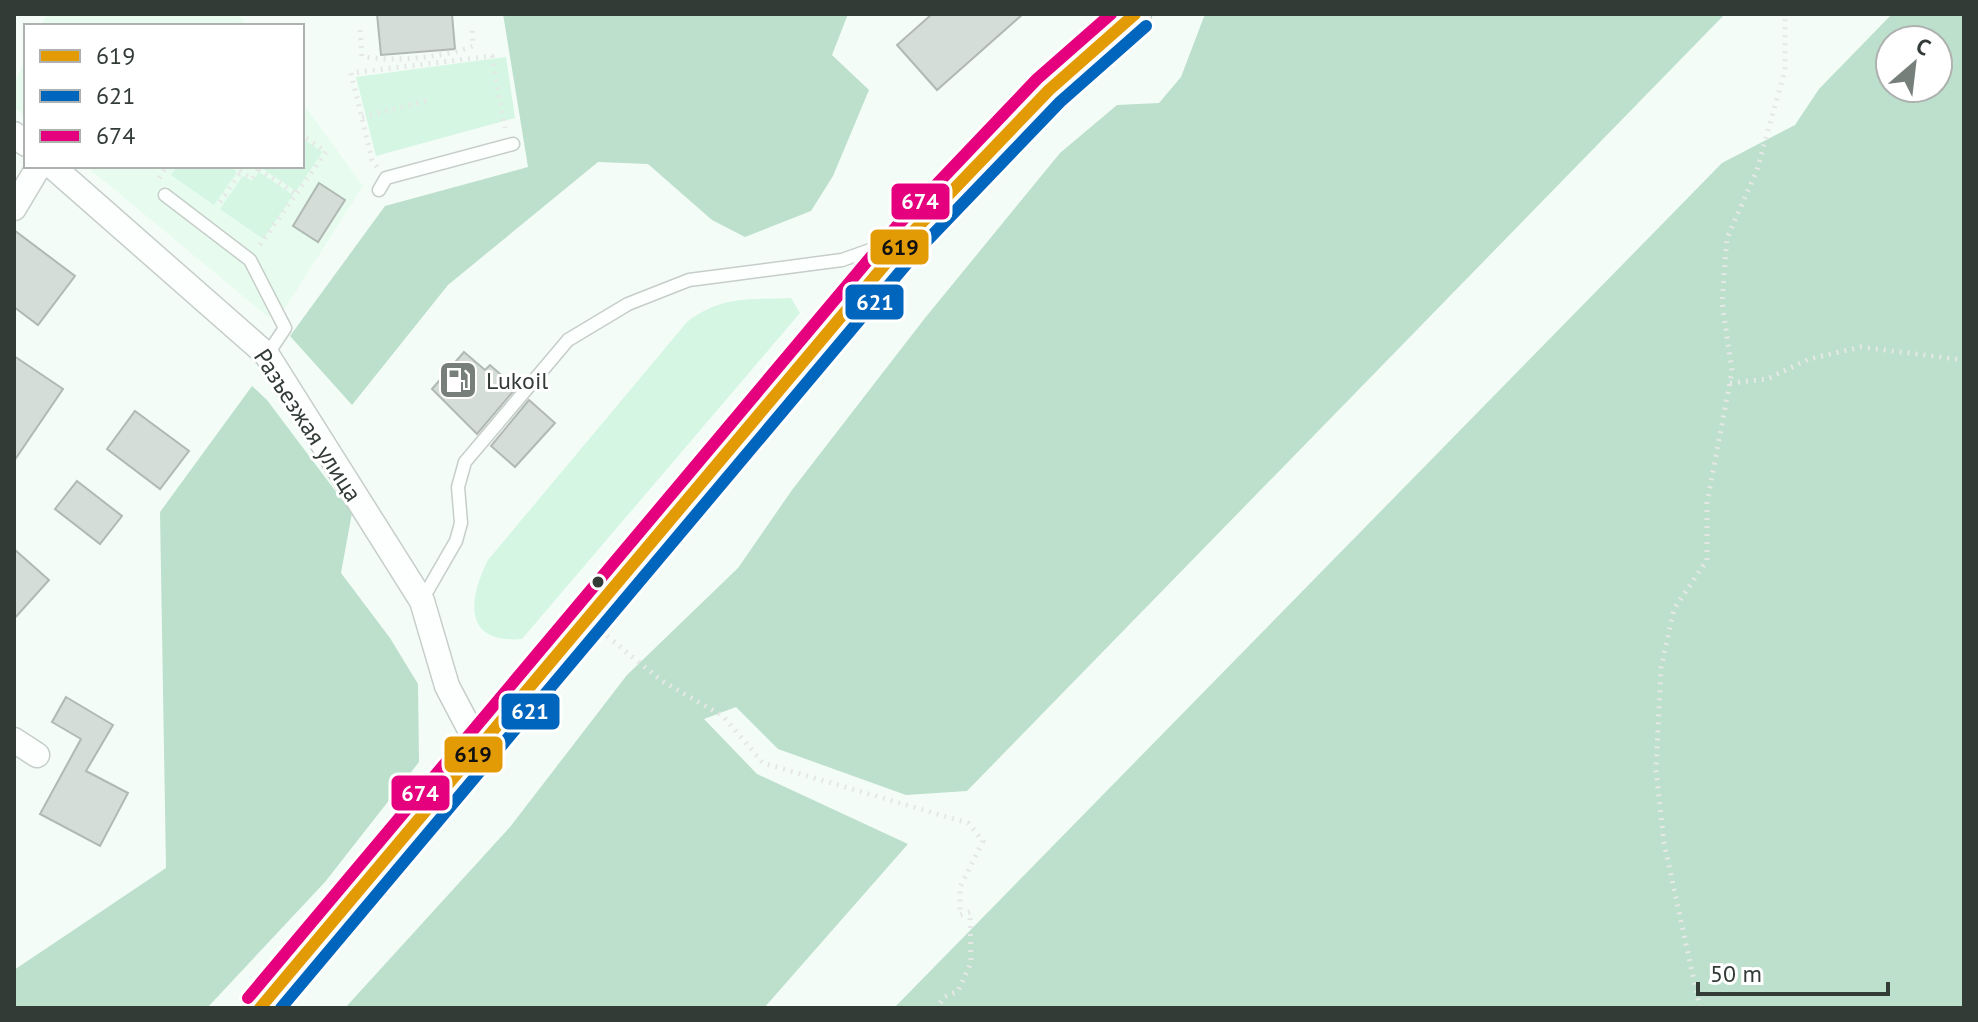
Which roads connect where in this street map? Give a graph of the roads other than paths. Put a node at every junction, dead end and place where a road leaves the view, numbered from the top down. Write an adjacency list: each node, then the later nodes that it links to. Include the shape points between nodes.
1 (1135, 14): 8 (main road, via 1038,101)
2 (511, 144): 5 (lane)
3 (38, 168): 7 (street)
4 (54, 168): 9 (street, Разъезжая улица)
5 (382, 184)
6 (165, 195): 9 (lane, via 250,260 285,328)
7 (14, 208)
8 (908, 237): 10 (lane, via 842,260 689,280 628,304 568,340 465,462 458,487 461,523 456,541); 12 (main road)
9 (267, 355): 10 (street, Разъезжая улица)
10 (422, 601): 12 (street, Разъезжая улица, via 447,686)
11 (14, 740): 13 (street)
12 (479, 747): 14 (main road)
13 (37, 755)
14 (260, 1008)

